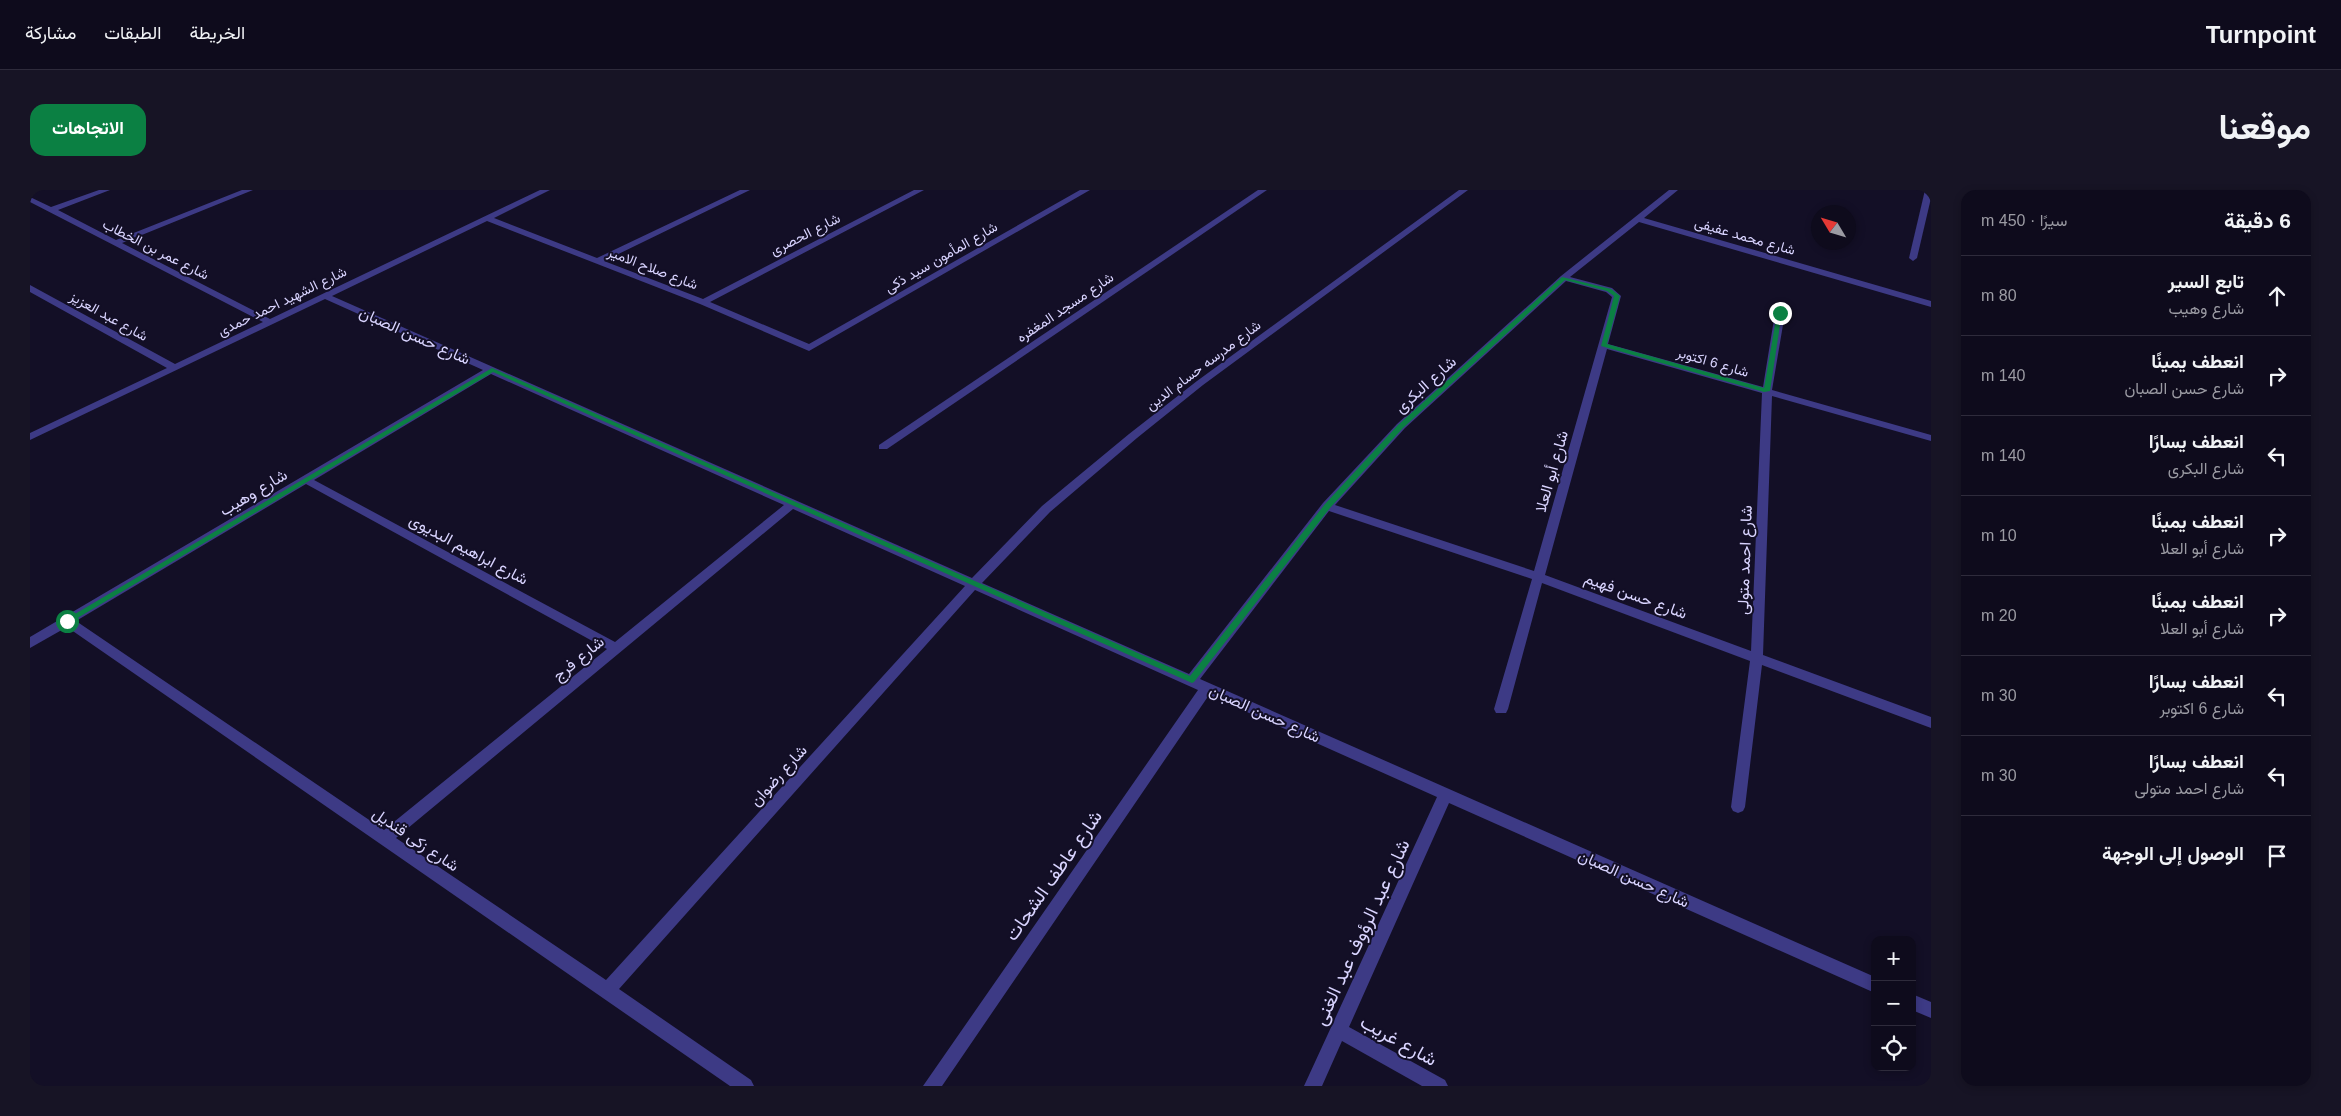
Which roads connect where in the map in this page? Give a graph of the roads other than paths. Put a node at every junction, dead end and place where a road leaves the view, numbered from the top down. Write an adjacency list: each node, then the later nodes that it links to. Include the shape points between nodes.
1 (106, 190): 12 (street)
2 (249, 190): 15 (street)
3 (546, 190): 13 (street, شارع الشهيد احمد حمدى)
4 (746, 190): 17 (street)
5 (920, 190): 21 (street, شارع الحصرى)
6 (1086, 190): 26 (street, شارع المأمون سيد ذكى)
7 (1263, 190): 32 (street, شارع مسجد المغفره)
8 (1464, 190): 37 (street, شارع مدرسه حسام الدين, via 1200,383 1133,436 1046,509)
9 (1674, 190): 14 (street, شارع البكرى)
10 (1929, 190): 16 (street)
11 (30, 200): 12 (street, شارع عمر بن الخطاب)
12 (50, 210): 15 (street, شارع عمر بن الخطاب)
13 (486, 218): 17 (street, شارع صلاح الامير); 20 (street, شارع الشهيد احمد حمدى)
14 (1638, 219): 18 (street, شارع البكرى); 22 (street, شارع محمد عفيفى)
15 (115, 243): 24 (street, شارع عمر بن الخطاب)
16 (1913, 258)
17 (597, 261): 21 (street, شارع صلاح الامير)
18 (1564, 278): 25 (street, شارع أبو العلا, via 1609,290 1617,296); 35 (street, شارع البكرى, via 1401,426)
19 (30, 288): 27 (street, شارع عبد العزيز)
20 (325, 296): 24 (street, شارع الشهيد احمد حمدى); 28 (street, شارع حسن الصبان)
21 (703, 302): 26 (street, شارع صلاح الامير)
22 (1931, 304)
23 (1780, 313): 29 (street, شارع احمد متولى)
24 (270, 322): 27 (street, شارع الشهيد احمد حمدى)
25 (1603, 345): 29 (street, شارع 6 اكتوبر); 36 (street, شارع أبو العلا)
26 (809, 348)
27 (175, 368): 30 (street, شارع الشهيد احمد حمدى)
28 (492, 370): 33 (street, شارع وهيب); 34 (street, شارع حسن الصبان)
29 (1766, 391): 31 (street, شارع 6 اكتوبر); 41 (street, شارع احمد متولى)
30 (30, 437)
31 (1931, 438)
32 (883, 447)
33 (306, 480): 38 (street, شارع وهيب); 40 (street, شارع ابراهيم البديوى)
34 (793, 503): 37 (street, شارع حسن الصبان); 40 (street, شارع فرج)
35 (1327, 506): 36 (street, شارع حسن فهيم); 42 (street, شارع البكرى)
36 (1539, 576): 41 (street, شارع حسن فهيم); 44 (street, شارع أبو العلا)
37 (975, 583): 42 (street, شارع حسن الصبان); 50 (street, شارع رضوان)
38 (67, 621): 39 (street, شارع وهيب); 48 (street, شارع زكى قنديل)
39 (30, 643)
40 (616, 648): 48 (street, شارع فرج)
41 (1757, 657): 45 (street, شارع حسن فهيم); 47 (street, شارع احمد متولى)
42 (1192, 680): 43 (street, شارع حسن الصبان)
43 (1207, 687): 46 (street, شارع حسن الصبان); 55 (street, شارع عاطف الشحات)
44 (1501, 709)
45 (1931, 723)
46 (1446, 794): 49 (street, شارع حسن الصبان); 53 (street, شارع عبد الرؤوف عبد الغنى)
47 (1738, 807)
48 (384, 839): 50 (street, شارع زكى قنديل)
49 (1871, 983)
50 (607, 990): 54 (street, شارع زكى قنديل)
51 (1916, 1004): 52 (street)
52 (1931, 1010)
53 (1338, 1030): 56 (street, شارع عبد الرؤوف عبد الغنى); 57 (street, شارع غريب)
54 (745, 1086)
55 (932, 1086)
56 (1313, 1086)
57 (1439, 1086)

